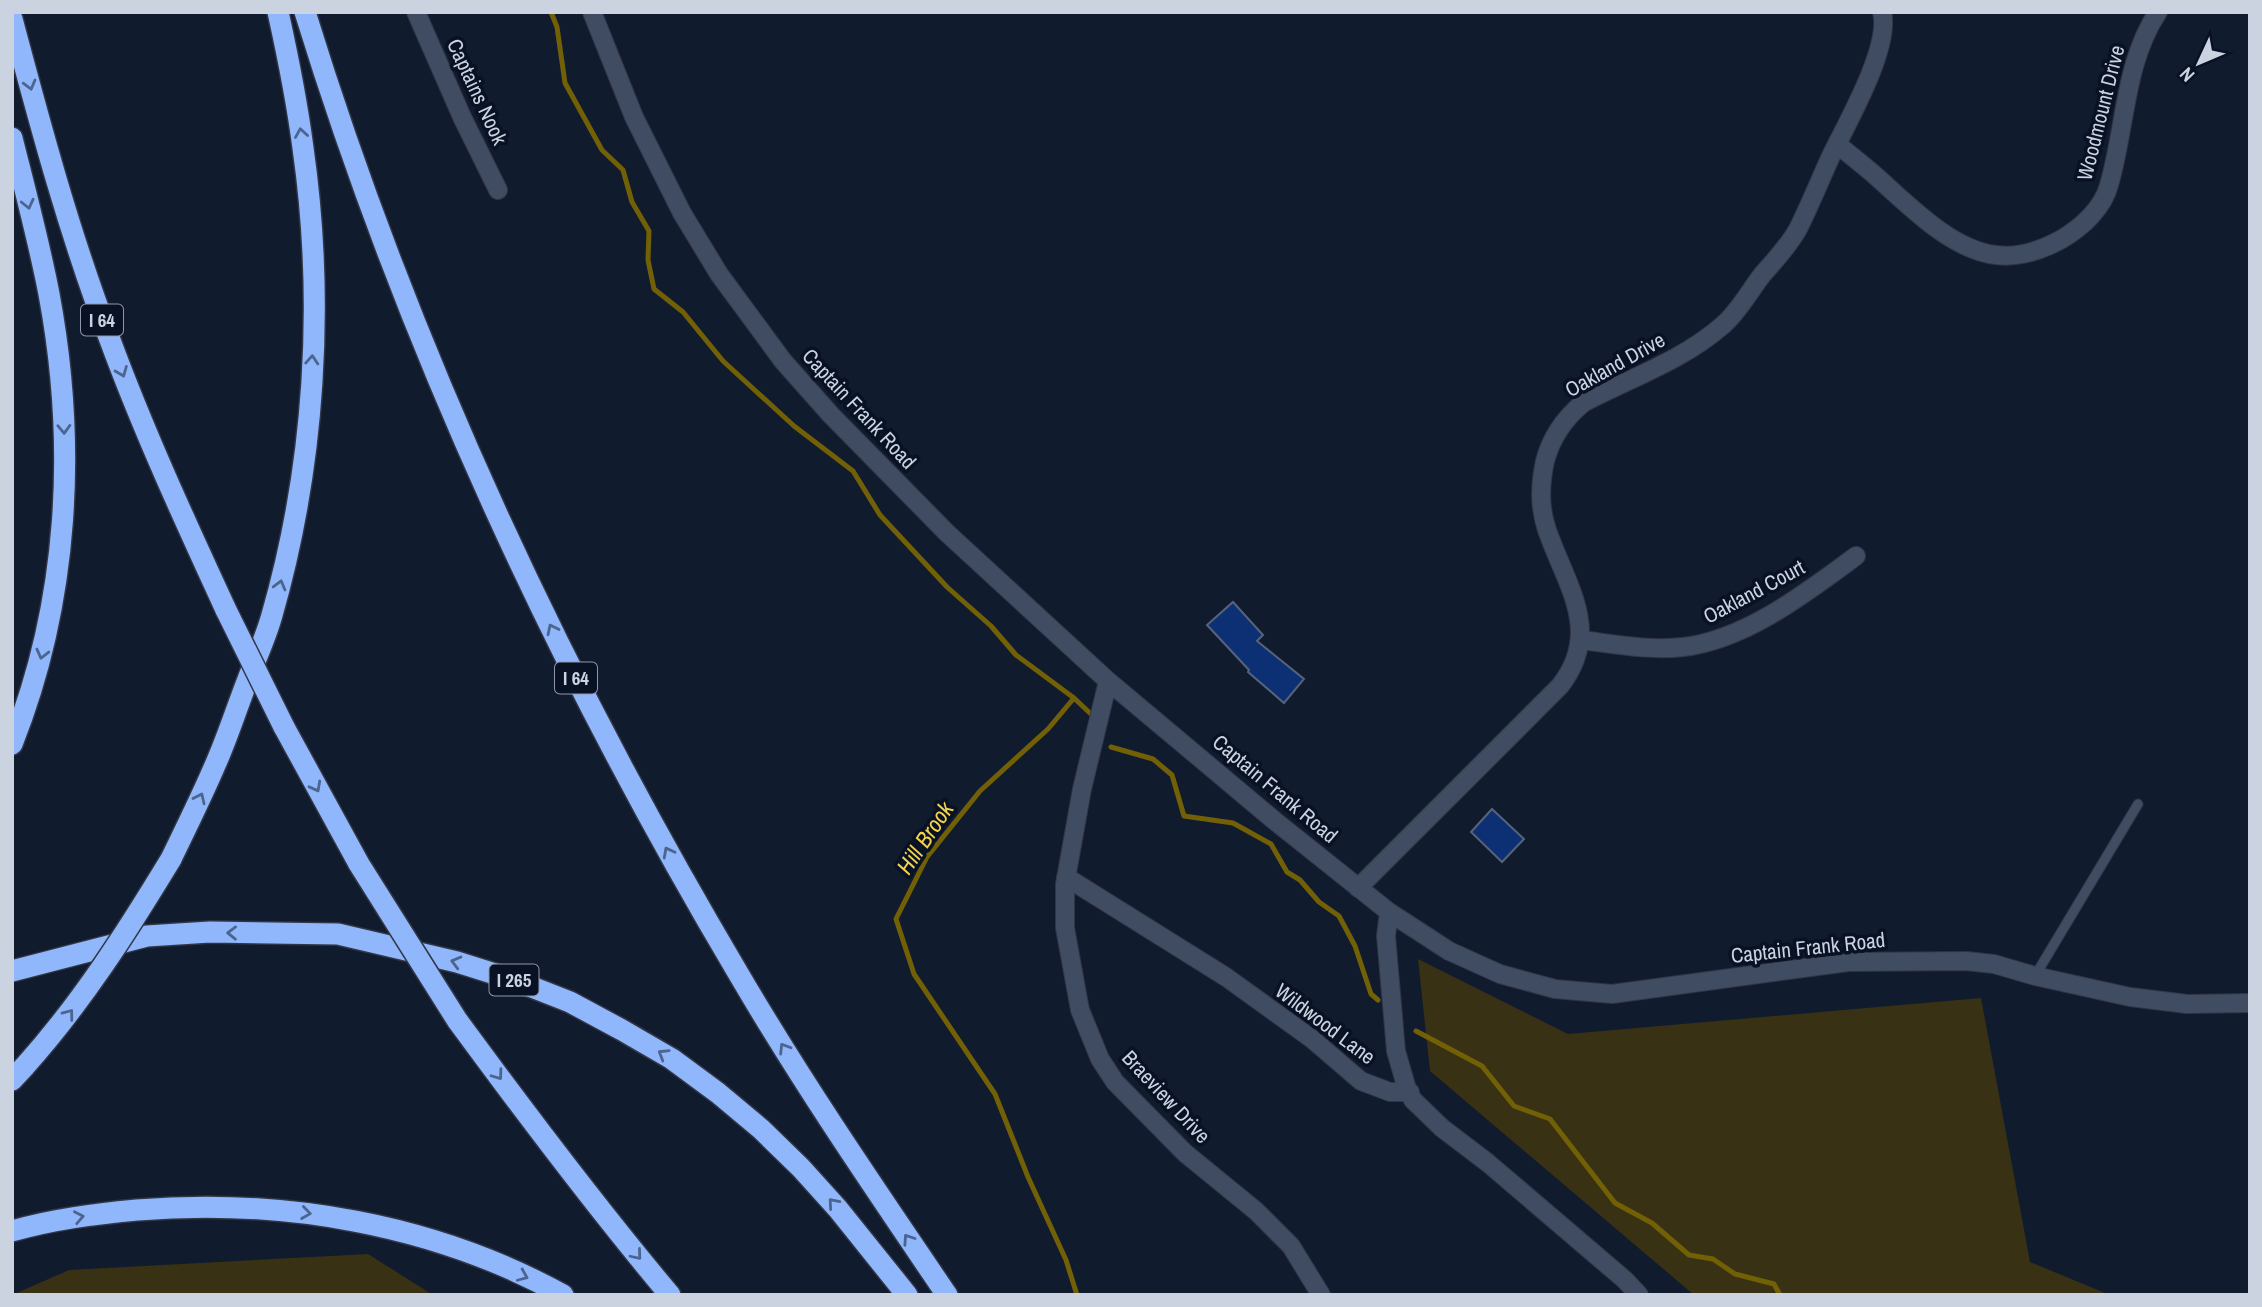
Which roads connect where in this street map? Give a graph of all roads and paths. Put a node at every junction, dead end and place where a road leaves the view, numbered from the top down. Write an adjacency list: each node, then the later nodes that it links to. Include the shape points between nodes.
1 (278, 12): 22 (highway, one-way to 1, bridge, via 110,958 171,859 216,764 271,617 290,543 301,479 314,281 304,149)
2 (304, 12): 28 (highway, I 64, one-way to 2, via 840,1137 739,975 649,817 552,631 495,510 400,284)
3 (416, 12): 10 (street, Captains Nook)
4 (592, 12): 13 (street, Captain Frank Road, via 634,117 676,202 719,274 783,361 940,527)
5 (1882, 12): 9 (street, Oakland Drive, via 1876,58)
6 (2158, 12): 9 (street, Woodmount Drive, via 2147,29 2128,91 2109,188 2082,225 2049,245 2011,256 1968,247 1905,202)
7 (12, 19): 26 (highway, I 64, one-way to 26, bridge, via 45,143 105,327 160,468 284,727 359,864 457,1020 546,1141)
8 (12, 138): 14 (highway, one-way to 14, via 49,293 65,454 63,521 51,615 39,667)
9 (1837, 144): 12 (street, Oakland Drive, via 1797,230 1734,314 1678,356 1583,403 1554,438 1540,482 1542,506 1577,603)
10 (498, 190)
11 (1856, 556): 12 (street, Oakland Court, via 1769,614 1711,642 1665,648)
12 (1581, 640): 17 (street, Oakland Drive, via 1571,672 1560,686)
13 (1108, 681): 16 (street, Braeview Drive); 17 (street, Captain Frank Road)
14 (12, 744)
15 (2138, 804): 20 (lane)
16 (1066, 877): 23 (street, Wildwood Lane, via 1226,977 1361,1081 1390,1092); 29 (street, Braeview Drive, via 1065,928 1072,970 1080,1010 1100,1059 1115,1082 1185,1153 1290,1245)
17 (1358, 888): 18 (street, Captain Frank Road)
18 (1389, 912): 20 (street, Captain Frank Road, via 1473,963 1527,983 1584,993 1612,994 1848,962 1966,961); 23 (street, via 1385,936 1396,1051)
19 (12, 971): 27 (highway, I 265, one-way to 19, via 802,1168 718,1093 622,1030 570,1002 514,980 338,934 147,936)
20 (2035, 976): 21 (street, Captain Frank Road, via 2130,997 2187,1004)
21 (2250, 1003)
22 (19, 1073)
23 (1410, 1093): 30 (street, via 1442,1128)
24 (12, 1231): 25 (highway, one-way to 25, via 94,1214 158,1208 291,1211 420,1235)
25 (563, 1295)
26 (670, 1295)
27 (907, 1295)
28 (947, 1295)
29 (1321, 1295)
30 (1639, 1295)

